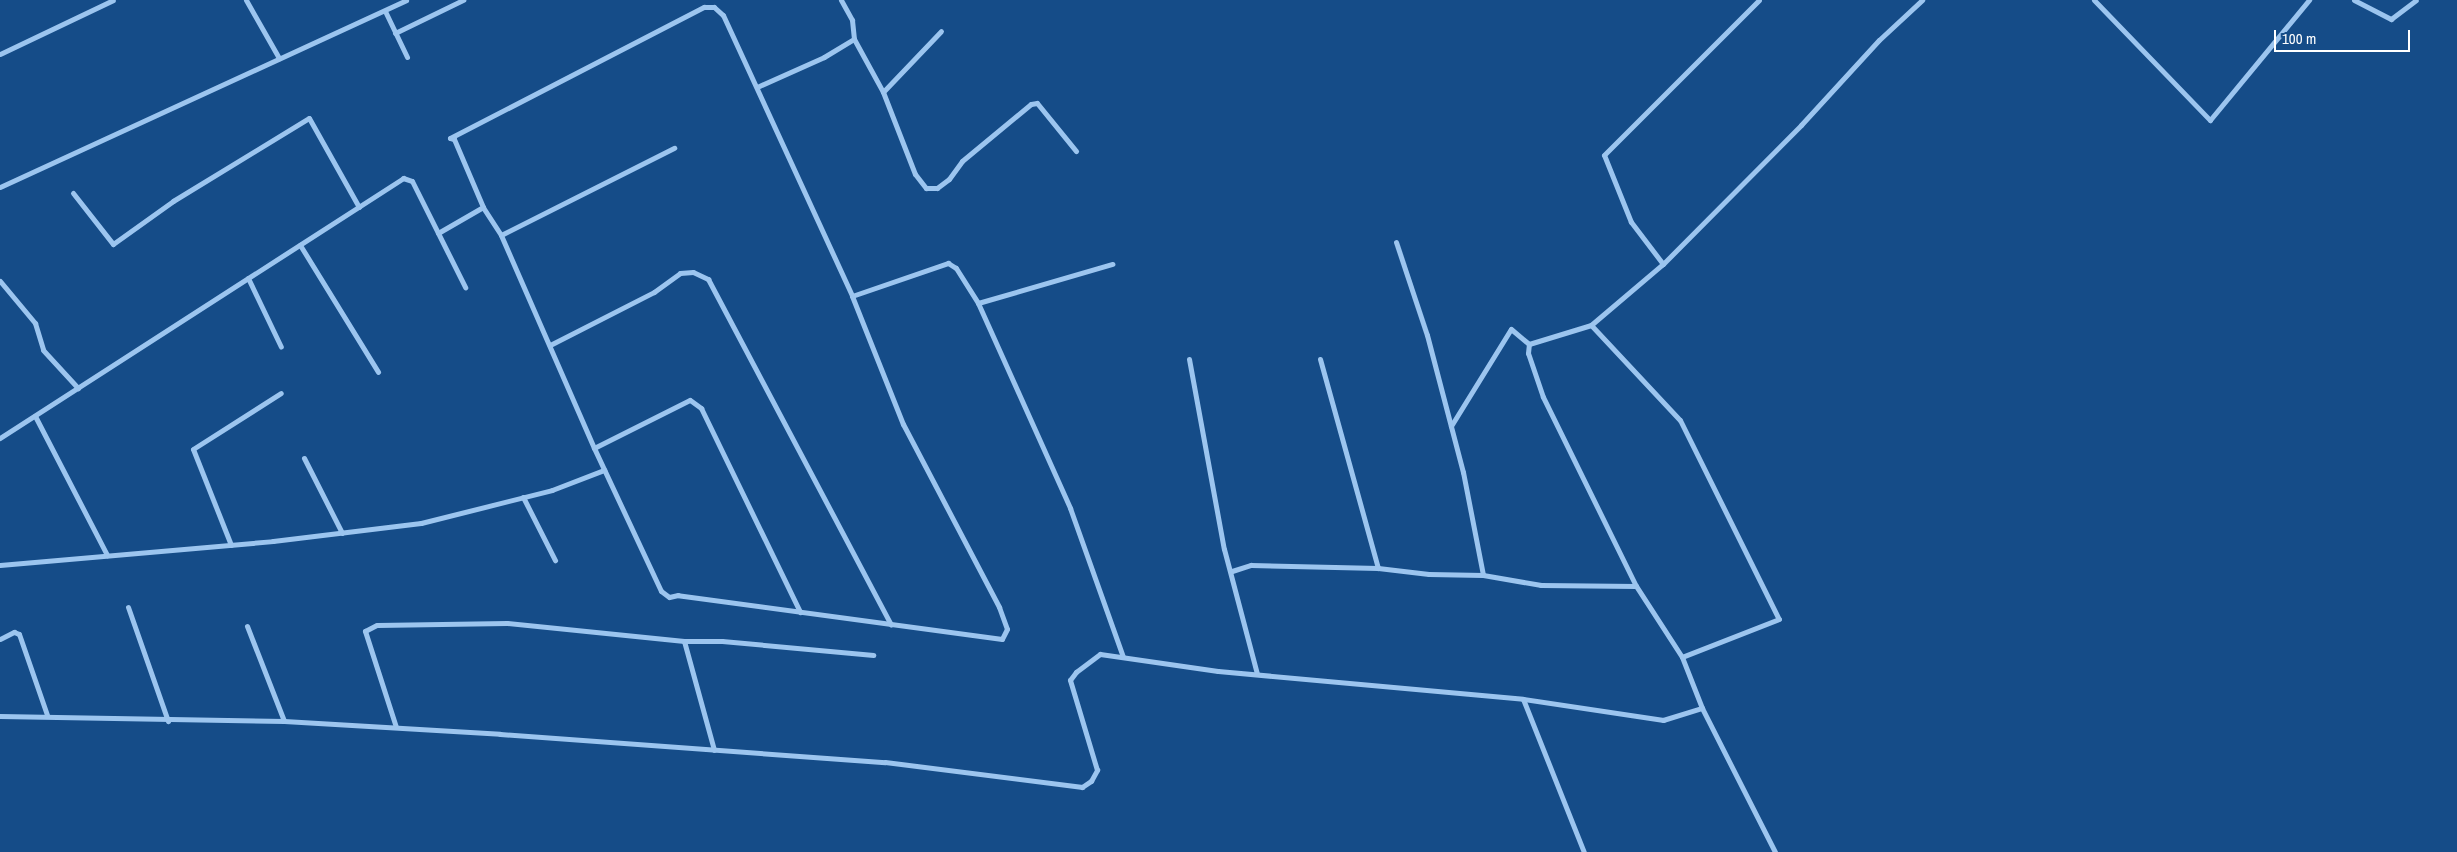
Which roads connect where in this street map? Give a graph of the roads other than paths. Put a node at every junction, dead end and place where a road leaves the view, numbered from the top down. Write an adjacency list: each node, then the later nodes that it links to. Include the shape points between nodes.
1 (113, 0): 16 (street)
2 (246, 0): 18 (street)
3 (406, 0): 12 (street)
4 (463, 0): 14 (street)
5 (841, 0): 15 (street, via 852,20)
6 (1759, 0): 32 (street, via 1604,155 1631,222)
7 (1922, 0): 32 (street, via 1879,40 1801,125)
8 (2094, 0): 9 (street, via 2210,120)
9 (2308, 0)
10 (2354, 0): 11 (street, via 2390,19)
11 (2416, 0)
12 (385, 11): 14 (street); 18 (street)
13 (942, 31): 20 (street)
14 (396, 33): 17 (street)
15 (854, 39): 19 (street, via 824,57); 20 (street)
16 (0, 54)
17 (407, 57)
18 (279, 58): 23 (street)
19 (757, 87): 26 (street, via 724,15 714,7 704,7 452,136 450,138 454,139); 36 (street)
20 (883, 92): 22 (street, via 915,174 926,188 937,188 943,184 968,156 1031,104 1037,103)
21 (674, 148): 28 (street)
22 (1076, 151)
23 (0, 186)
24 (73, 193): 25 (street, via 113,244 181,196 309,118)
25 (360, 207): 27 (street, via 402,178 408,179); 30 (street)
26 (483, 207): 27 (street); 28 (street)
27 (438, 233): 35 (street)
28 (501, 235): 40 (street)
29 (1396, 242): 48 (street, via 1427,335)
30 (300, 245): 33 (street); 44 (street)
31 (1112, 264): 37 (street)
32 (1662, 264): 38 (street)
33 (248, 278): 41 (street); 45 (street)
34 (0, 281): 45 (street, via 35,323 42,350)
35 (466, 287)
36 (852, 296): 37 (street, via 948,263 956,268); 65 (street, via 903,424 999,607 1007,629 1002,639)
37 (978, 303): 71 (street, via 1070,508)
38 (1591, 325): 39 (street); 70 (street, via 1680,420 1779,619)
39 (1529, 344): 48 (street, via 1511,329); 62 (street, via 1528,353 1543,397)
40 (550, 345): 50 (street); 65 (street, via 654,292 680,273 693,272 708,279)
41 (281, 347)
42 (1190, 359): 60 (street, via 1224,549)
43 (1320, 359): 59 (street)
44 (378, 372)
45 (78, 388): 47 (street)
46 (281, 393): 55 (street, via 193,449)
47 (35, 416): 49 (street); 56 (street)
48 (1451, 426): 61 (street)
49 (0, 438)
50 (594, 448): 52 (street); 64 (street, via 690,400 701,408)
51 (304, 458): 54 (street)
52 (604, 470): 53 (street); 64 (street, via 665,594)
53 (523, 497): 54 (street, via 421,523); 57 (street)
54 (342, 533): 55 (street)
55 (231, 545): 56 (street)
56 (107, 555): 58 (street)
57 (555, 560)
58 (0, 565)
59 (1378, 568): 60 (street, via 1251,565); 61 (street, via 1429,574)
60 (1232, 571): 72 (street)
61 (1484, 575): 62 (street, via 1541,585)
62 (1636, 586): 70 (street)
63 (128, 606): 77 (street)
64 (800, 612): 65 (street)
65 (891, 624)
66 (247, 626): 78 (street)
67 (0, 639): 76 (street, via 14,632 19,634)
68 (684, 641): 69 (street, via 722,641); 79 (street, via 507,623 377,625 365,631); 80 (street)
69 (873, 655)
70 (1682, 657): 74 (street)
71 (1123, 658): 72 (street); 80 (street, via 1100,654 1070,680 1097,770 1091,781 1082,787 885,762)
72 (1257, 674): 73 (street)
73 (1523, 699): 74 (street, via 1663,720); 81 (street)
74 (1702, 708): 82 (street)
75 (0, 716): 76 (street)
76 (47, 716): 77 (street)
77 (168, 721): 78 (street)
78 (284, 721): 79 (street)
79 (396, 727): 80 (street)
80 (714, 750)
81 (1584, 852)
82 (1775, 852)

